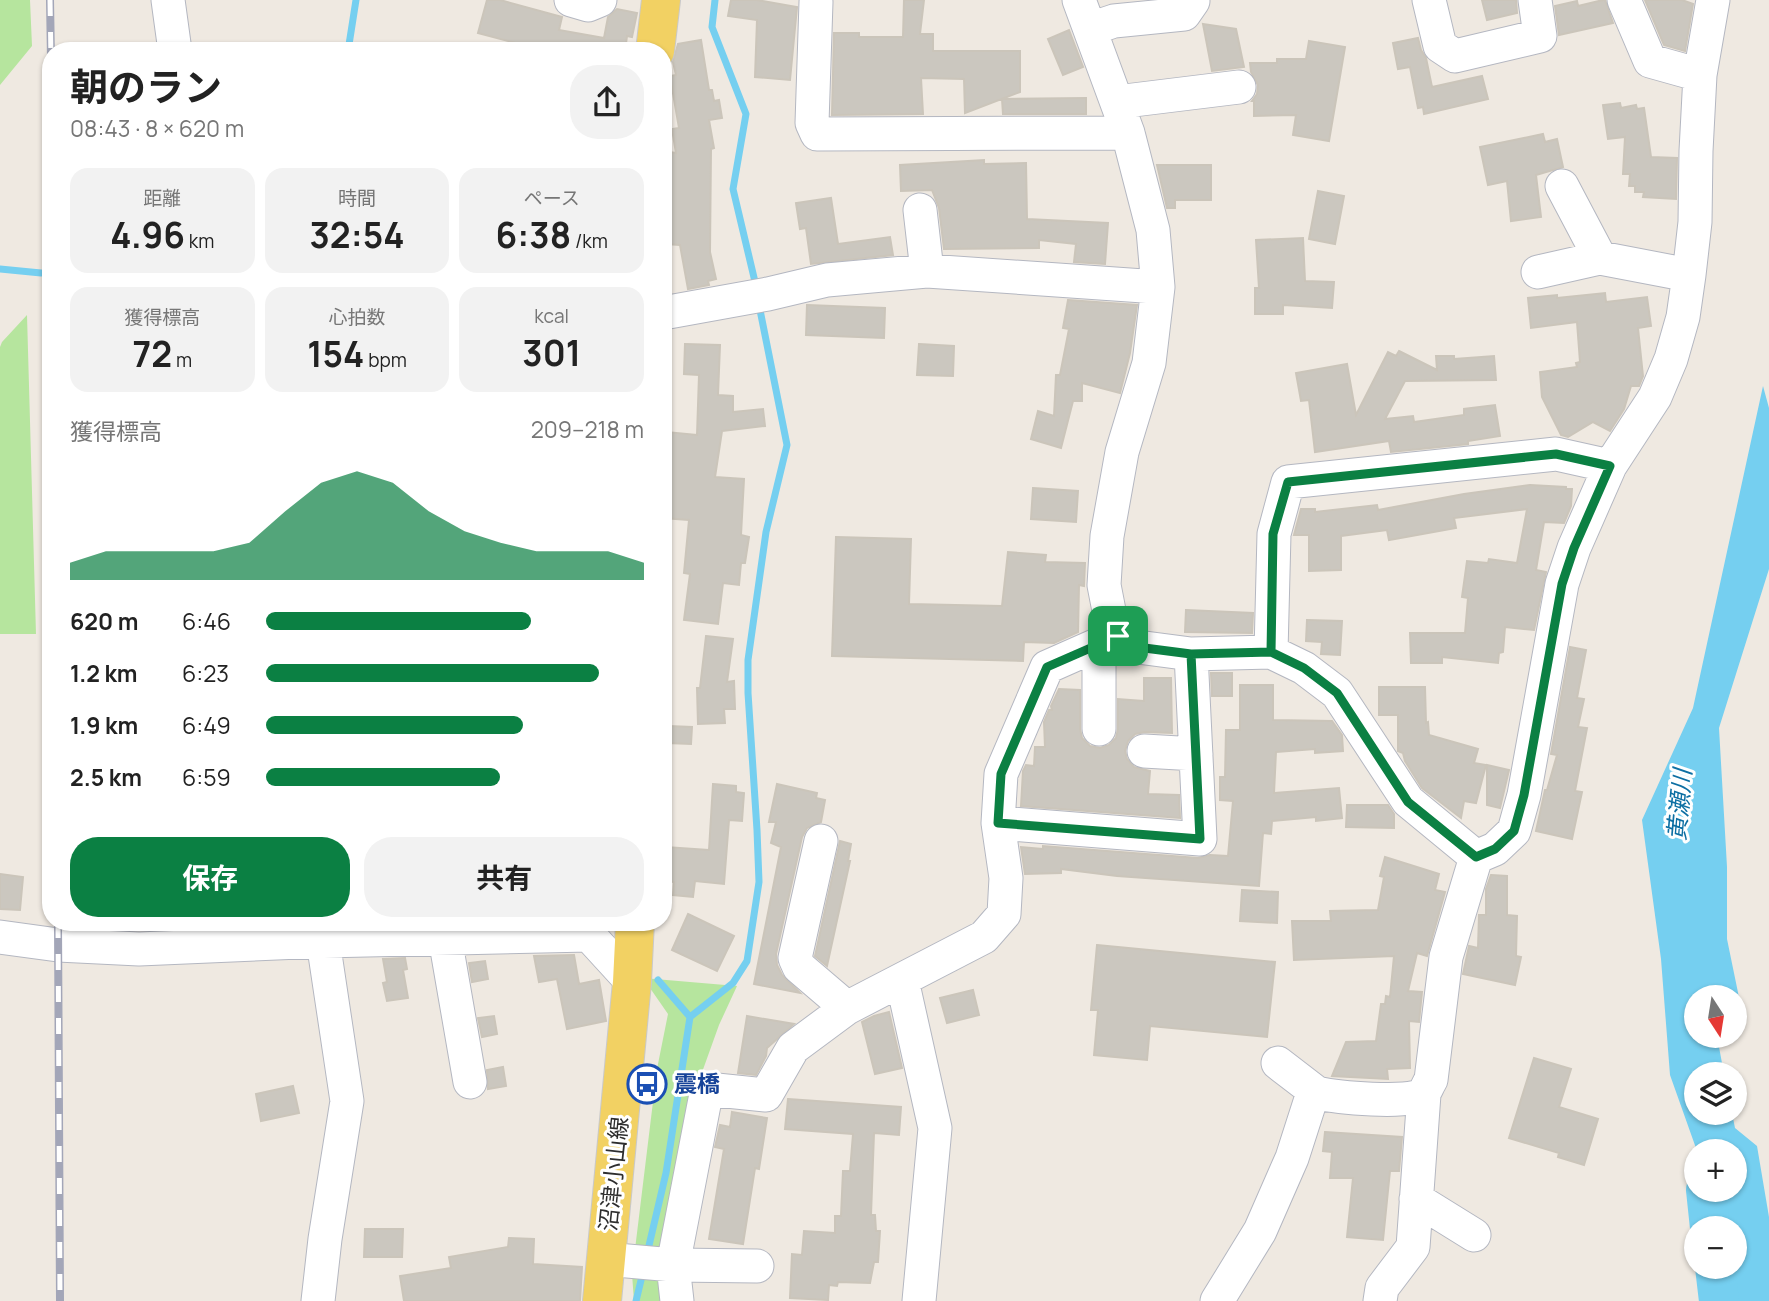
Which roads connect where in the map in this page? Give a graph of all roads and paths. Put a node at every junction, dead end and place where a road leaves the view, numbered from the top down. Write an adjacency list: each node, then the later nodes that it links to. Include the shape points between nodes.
1 (168, 0): 12 (street)
2 (571, 0): 3 (street, via 588,5)
3 (600, 0)
4 (661, 0): 13 (main road)
5 (1429, 0): 6 (street, via 1440,46 1455,56 1540,36)
6 (1535, 0)
7 (1624, 0): 14 (street, via 1650,61)
8 (1713, 0): 14 (street)
9 (1193, 1): 11 (street, via 1184,14 1114,21)
10 (816, 2): 17 (street, via 812,124 817,134)
11 (1085, 14): 16 (street)
12 (173, 42)
13 (656, 42)
14 (1700, 75): 23 (street)
15 (1239, 87): 16 (street)
16 (1117, 102): 17 (street)
17 (1128, 133): 24 (street, via 1153,230)
18 (1562, 186): 20 (street)
19 (920, 210): 21 (street)
20 (1600, 258): 22 (street); 23 (street)
21 (927, 271): 24 (street); 25 (street, via 827,281)
22 (1538, 272)
23 (1689, 275): 26 (street, via 1671,359 1655,397)
24 (1158, 287): 27 (street, via 1149,363 1122,452 1107,536)
25 (672, 311)
26 (1610, 466): 28 (street, via 1556,454 1288,482 1273,534); 35 (street, via 1562,584 1514,831 1495,849)
27 (1108, 640): 29 (street); 30 (street); 33 (street, via 1047,667 1001,774)
28 (1271, 652): 29 (street); 35 (street, via 1304,668 1337,693 1408,802)
29 (1191, 654): 32 (street)
30 (1099, 729)
31 (1144, 751): 32 (street)
32 (1196, 754): 33 (street, via 1200,839)
33 (998, 823): 42 (street, via 1006,878 1004,914 984,937)
34 (821, 841): 44 (street, via 795,958 799,967)
35 (1476, 857): 48 (street, via 1446,957 1431,1080)
36 (539, 931): 40 (street)
37 (595, 931): 43 (street)
38 (635, 931): 43 (main road, 沼津小山線)
39 (0, 937): 41 (street, via 139,949)
40 (445, 938): 41 (street); 46 (street)
41 (323, 941): 54 (street, via 347,1101)
42 (902, 980): 44 (street); 57 (street, via 935,1128)
43 (632, 982): 51 (main road, 沼津小山線)
44 (847, 1008): 52 (street, via 793,1048 766,1095 707,1089)
45 (1278, 1063): 47 (street)
46 (470, 1083)
47 (1317, 1093): 48 (street, via 1411,1100); 58 (street, via 1260,1231)
48 (1424, 1094): 49 (street)
49 (1416, 1199): 50 (street); 59 (street, via 1413,1247 1382,1288)
50 (1474, 1236)
51 (617, 1259): 52 (street); 55 (main road, 沼津小山線)
52 (673, 1265): 53 (street); 56 (street)
53 (757, 1266)
54 (318, 1301)
55 (602, 1301)
56 (677, 1301)
57 (919, 1301)
58 (1217, 1301)
59 (1380, 1301)

